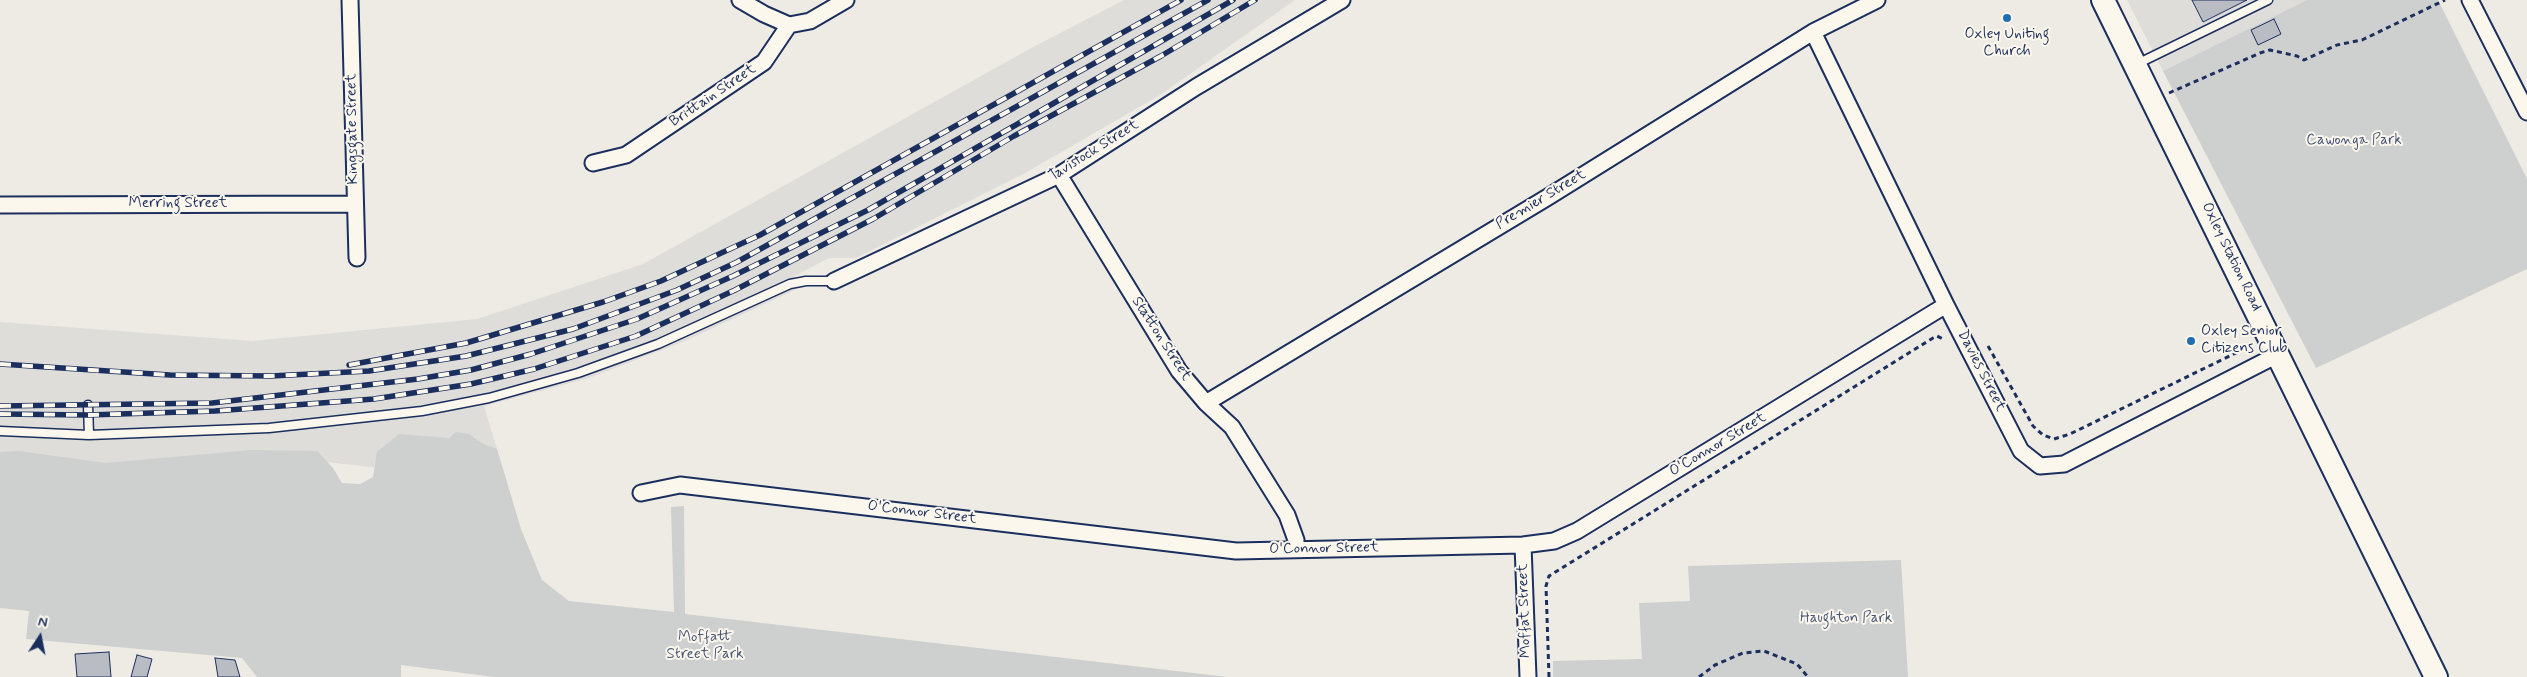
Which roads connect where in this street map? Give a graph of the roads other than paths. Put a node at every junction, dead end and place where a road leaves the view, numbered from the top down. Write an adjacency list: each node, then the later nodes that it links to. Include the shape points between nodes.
1 (350, 0): 16 (street, Kingsgate Street)
2 (740, 0): 9 (street)
3 (846, 0): 9 (street, via 810,20)
4 (1342, 0): 14 (street, Tavistock Street, via 1187,92)
5 (1877, 0): 10 (street, Premier Street)
6 (2103, 0): 11 (main road, Oxley Station Road)
7 (2268, 0): 11 (lane)
8 (2470, 0): 12 (street)
9 (789, 25): 13 (street, Brittain Street, via 764,62 626,155)
10 (1812, 32): 19 (street, Davies Street); 21 (street, Premier Street, via 1548,197)
11 (2136, 65): 20 (main road, Oxley Station Road)
12 (2527, 112)
13 (593, 163)
14 (1059, 175): 18 (street, Tavistock Street); 21 (street, Statton Street, via 1179,371)
15 (0, 204): 16 (street, Merring Street)
16 (355, 204): 17 (street, Kingsgate Street)
17 (357, 258)
18 (834, 281): 24 (lane, via 790,284 658,344 578,374 489,398 422,411 269,428)
19 (1946, 305): 20 (street, Davies Street, via 2022,451 2040,466 2064,464); 26 (street, O'Connor Street, via 1577,531 1554,541)
20 (2278, 354): 29 (main road, Oxley Station Road)
21 (1206, 403): 27 (street, Statton Street, via 1232,427 1287,515)
22 (88, 405): 24 (lane)
23 (0, 431): 24 (lane)
24 (89, 435)
25 (641, 493): 27 (street, O'Connor Street, via 680,485 1236,552)
26 (1523, 545): 27 (street, O'Connor Street); 28 (street, Moffat Street)
27 (1296, 549)
28 (1528, 677)
29 (2436, 677)

